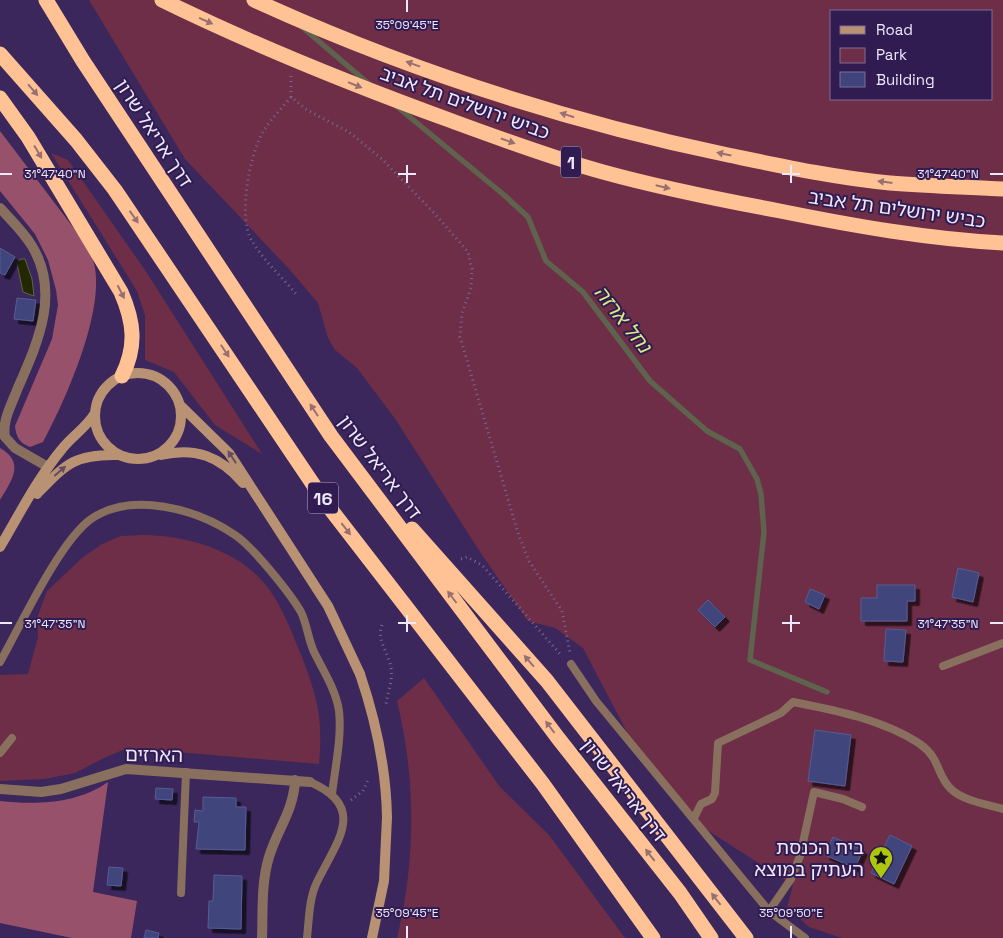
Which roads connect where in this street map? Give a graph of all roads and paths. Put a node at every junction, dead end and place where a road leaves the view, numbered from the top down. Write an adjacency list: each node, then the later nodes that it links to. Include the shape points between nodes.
1 (46, 0): 15 (highway, דרך אריאל שרון / 16, one-way to 1, via 83,62)
2 (162, 0): 10 (highway, כביש ירושלים תל אביב / 1, one-way to 10, bridge, via 363,88 602,172 837,223 949,240)
3 (254, 0): 8 (highway, כביש ירושלים תל אביב / 1, one-way to 3, bridge, via 888,183 780,166 674,143 569,116 467,84)
4 (0, 54): 42 (highway, 16, one-way to 42, via 115,190 325,502 543,784)
5 (291, 74): 6 (path)
6 (291, 97): 11 (path, via 263,131 245,207 251,241); 25 (path, via 307,110 349,132 382,159 468,252 472,269 471,288 462,313 460,336 509,508 529,561 562,611)
7 (0, 98): 12 (highway, one-way to 12, via 28,137 129,310 133,340)
8 (1003, 189)
9 (0, 208): 18 (street, via 32,246 42,267 46,290 42,329 6,417 5,438 15,448)
10 (1003, 243)
11 (296, 294)
12 (122, 376): 13 (main road, via 143,373 158,378 176,394); 14 (main road, via 104,390)
13 (180, 405): 17 (main road, via 181,423 174,440); 19 (main road, one-way to 13, via 222,444)
14 (95, 412): 16 (main road, via 98,431 110,449); 18 (main road, via 89,423)
15 (329, 433): 43 (highway, דרך אריאל שרון / 16, one-way to 15); 44 (highway, one-way to 15, via 547,682)
16 (119, 455): 17 (main road, via 131,459); 20 (main road, one-way to 16, via 61,470 78,459 94,454)
17 (156, 456): 19 (main road, via 192,451 205,455 238,477)
18 (48, 467): 20 (main road)
19 (257, 499): 41 (main road, bridge, via 300,559 328,606 360,674 376,724 387,817 384,881)
20 (25, 505): 21 (main road)
21 (0, 547)
22 (457, 562): 25 (path, via 467,557 482,565 554,649)
23 (1003, 643): 26 (lane)
24 (0, 662): 33 (lane, via 55,564 70,541 92,519 121,507 142,506 177,509 202,518 236,535 247,545 300,611 339,711)
25 (571, 664): 36 (lane, via 596,701)
26 (943, 666)
27 (12, 738): 28 (lane)
28 (0, 753)
29 (186, 772): 30 (street, הארזים); 32 (street, הארזים, via 126,769 60,789 41,792); 37 (lane)
30 (295, 780): 31 (street, הארזים); 39 (street, via 292,806 263,876)
31 (310, 782): 33 (lane)
32 (0, 789)
33 (332, 794): 40 (lane, via 342,807 344,824 338,843 316,883)
34 (862, 807): 38 (lane, via 814,792 800,856 791,879)
35 (1003, 809): 36 (lane, via 951,790 936,760 919,744 884,726 827,708 793,702 781,713 718,743 715,793 712,799 701,804)
36 (694, 818): 38 (lane)
37 (181, 893)
38 (769, 911): 45 (lane)
39 (262, 938)
40 (307, 938)
41 (372, 938)
42 (653, 938)
43 (711, 938)
44 (746, 938)
45 (805, 938)

